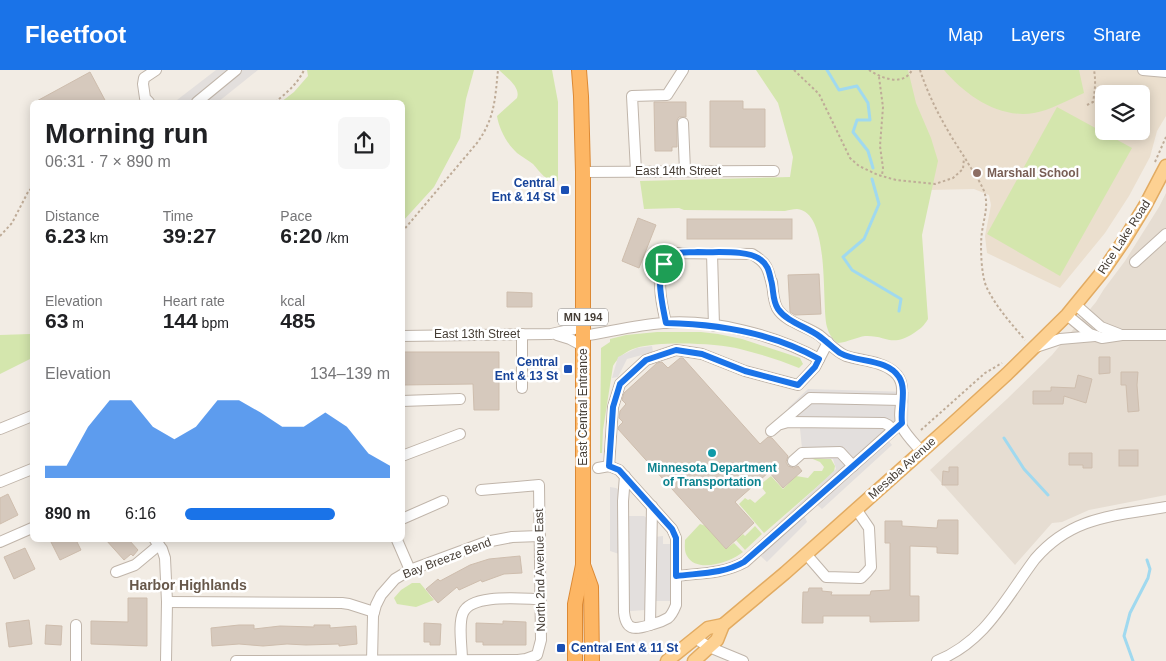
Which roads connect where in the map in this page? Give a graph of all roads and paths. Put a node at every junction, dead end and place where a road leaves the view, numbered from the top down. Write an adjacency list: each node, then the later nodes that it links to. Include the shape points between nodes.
1 (156, 70): 15 (street, via 144,78)
2 (236, 70): 16 (street)
3 (304, 70): 17 (path)
4 (498, 70): 30 (path, via 495,103 487,128)
5 (579, 70): 27 (highway, East Central Entrance / MN 194)
6 (683, 70): 24 (street, via 667,95 632,96)
7 (794, 70): 28 (path, via 819,94 850,158 859,166)
8 (869, 70): 14 (path)
9 (912, 70): 14 (path, via 902,79)
10 (920, 70): 21 (path, via 927,90)
11 (1094, 70): 18 (path, via 1094,98)
12 (1142, 70): 13 (street)
13 (1166, 72)
14 (879, 77): 28 (path)
15 (146, 100)
16 (199, 100)
17 (277, 100)
18 (1087, 105)
19 (683, 123): 25 (street)
20 (1166, 137): 23 (path)
21 (964, 158): 28 (path, via 963,169 952,178 935,184 896,180); 47 (path, via 979,180 987,204 981,250 986,286 1003,315)
22 (1166, 166): 35 (main road, Rice Lake Road, via 1127,236)
23 (1152, 168)
24 (636, 171): 25 (street, East 14th Street); 27 (street, East 14th Street)
25 (685, 171): 26 (street, East 14th Street)
26 (774, 171)
27 (583, 172): 44 (highway, East Central Entrance / MN 194)
28 (882, 175)
29 (30, 190): 32 (path, via 12,223)
30 (405, 228)
31 (1166, 234): 34 (street)
32 (0, 236)
33 (712, 253): 37 (street, via 668,256 661,272 660,296); 38 (street); 46 (street, via 752,254 762,260 768,267 774,300 781,313)
34 (1135, 262)
35 (1076, 305): 36 (main road, Mesaba Avenue); 41 (street, via 1101,327)
36 (1067, 315): 45 (street); 47 (main road, Mesaba Avenue)
37 (666, 323): 38 (street); 44 (street)
38 (714, 326): 49 (street, via 778,342)
39 (522, 334): 40 (street, East 13th Street); 43 (street, East 13th Street); 51 (street)
40 (551, 334): 44 (street, East 13th Street); 44 (street, East 13th Street, via 570,339)
41 (1122, 335): 42 (street); 45 (street)
42 (1166, 335)
43 (405, 336)
44 (583, 336): 84 (highway, East Central Entrance / MN 194)
45 (1095, 336): 47 (street)
46 (828, 342): 49 (street); 53 (street, via 847,356 893,371 902,385)
47 (1031, 344): 48 (path); 63 (main road, Mesaba Avenue)
48 (1020, 345)
49 (819, 359): 66 (street, via 798,385 745,371 702,354 676,350 646,360 620,384 613,407)
50 (1002, 363): 60 (path)
51 (522, 388)
52 (460, 399): 54 (street)
53 (902, 400): 56 (street); 57 (street, via 810,398)
54 (405, 401)
55 (30, 417): 58 (street)
56 (902, 423): 59 (street); 63 (street)
57 (780, 424): 59 (street, via 884,423); 61 (street)
58 (0, 429)
59 (893, 430): 67 (street)
60 (921, 430)
61 (771, 431)
62 (460, 434): 64 (street)
63 (921, 451): 76 (main road, Mesaba Avenue)
64 (405, 455)
65 (793, 461): 67 (street, via 802,454 840,452)
66 (609, 466): 68 (street); 70 (street)
67 (853, 466): 87 (street, via 744,562 717,572)
68 (598, 468)
69 (30, 470): 71 (street)
70 (625, 476): 74 (street); 92 (street, via 624,620 632,628)
71 (0, 482)
72 (481, 490): 79 (street, North 2nd Avenue East, via 539,485)
73 (443, 501): 77 (street)
74 (652, 506): 87 (street, via 676,538); 92 (street)
75 (1166, 507): 106 (street, via 1091,520 1062,535 1043,549 977,637)
76 (856, 509): 83 (main road, Mesaba Avenue); 83 (street, via 869,528 870,567 861,578 826,577)
77 (405, 518)
78 (30, 529): 80 (street)
79 (540, 536): 85 (street, Bay Breeze Bend, via 486,542); 88 (street, North 2nd Avenue East)
80 (0, 542)
81 (398, 542): 85 (street)
82 (157, 543): 86 (street, via 135,565); 89 (street, via 165,558)
83 (806, 554): 93 (main road, Mesaba Avenue)
84 (583, 565): 96 (highway, East Central Entrance / MN 194, via 591,587); 102 (highway, East Central Entrance / MN 194, via 575,604)
85 (410, 570): 90 (street, Bay Breeze Bend, via 388,586)
86 (116, 572)
87 (676, 576): 92 (street, via 674,612 663,621)
88 (541, 599): 97 (street, via 495,599 470,604 463,611 461,621); 97 (street, North 2nd Avenue East, via 542,640 537,655 526,659)
89 (167, 602): 90 (street, via 342,603); 99 (street)
90 (374, 612): 101 (street)
91 (76, 625): 98 (street)
92 (650, 625)
93 (723, 625): 94 (main road, Mesaba Avenue, via 708,628); 95 (main road, Mesaba Avenue, via 717,640)
94 (695, 638): 95 (street); 103 (main road, Mesaba Avenue)
95 (709, 648): 104 (main road, Mesaba Avenue); 105 (street)
96 (594, 658)
97 (462, 660): 101 (street)
98 (76, 661)
99 (166, 661)
100 (236, 661): 101 (street)
101 (372, 661)
102 (575, 661)
103 (667, 661)
104 (694, 661)
105 (743, 661)
106 (937, 661)

